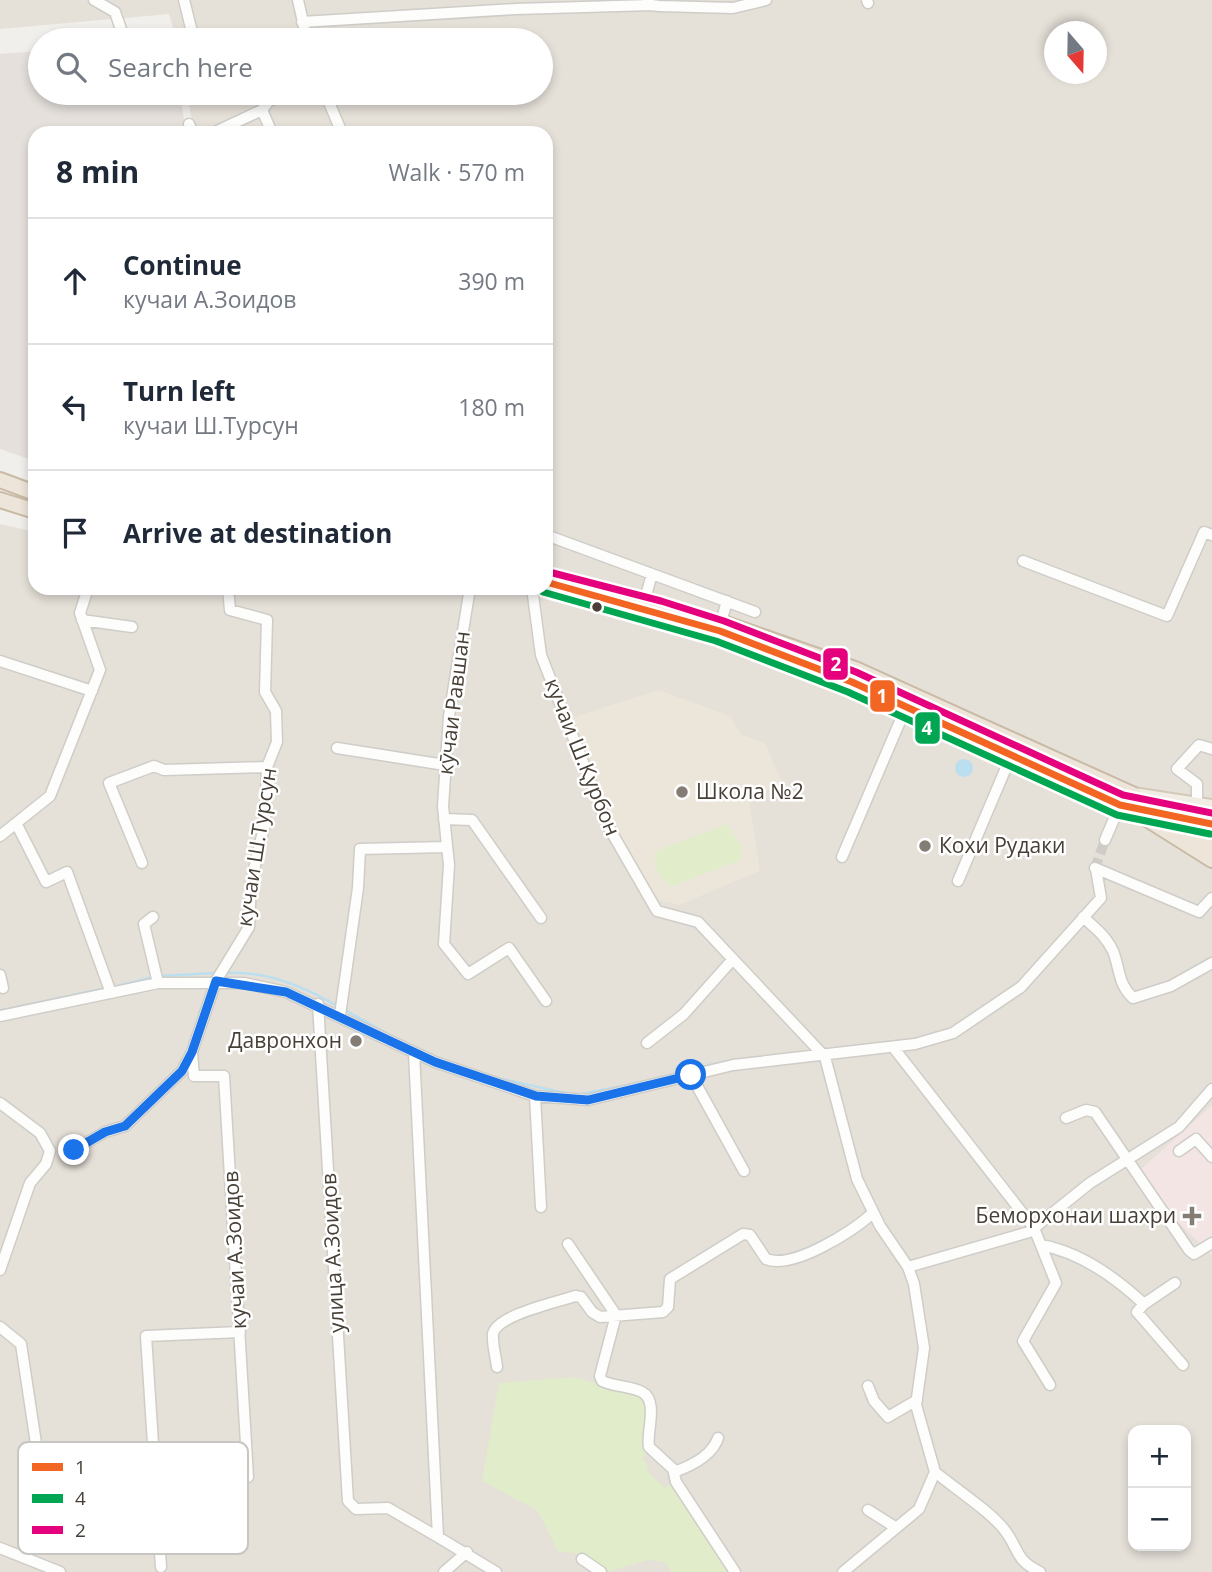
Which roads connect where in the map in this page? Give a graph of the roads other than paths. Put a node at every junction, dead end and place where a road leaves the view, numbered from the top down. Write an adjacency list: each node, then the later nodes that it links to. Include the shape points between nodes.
1 (94, 0): 7 (street, via 114,12)
2 (184, 0): 8 (street)
3 (298, 0): 6 (street)
4 (766, 0): 5 (street, via 733,8)
5 (650, 2): 6 (street)
6 (302, 22): 9 (street)
7 (120, 28)
8 (191, 28)
9 (304, 28)
10 (265, 105): 12 (street)
11 (330, 105): 15 (street)
12 (262, 110): 13 (street); 14 (street)
13 (228, 126)
14 (269, 126)
15 (339, 126)
16 (0, 480): 17 (highway)
17 (28, 490)
18 (0, 500): 19 (highway)
19 (28, 509)
20 (1212, 535): 22 (street, via 1204,532 1167,615)
21 (553, 538): 23 (street)
22 (1023, 561)
23 (652, 574): 30 (street); 31 (street)
24 (553, 576): 30 (highway)
25 (553, 584): 38 (highway, via 720,631)
26 (86, 595): 33 (street)
27 (229, 595): 43 (street, кучаи Ш.Турсун, via 230,610 267,621 265,692 276,711 277,742)
28 (469, 595): 42 (street, кӯчаи Равшан)
29 (533, 595): 63 (street, кучаи Ш.Қурбон, via 541,655 608,826 657,911 698,922)
30 (645, 599): 34 (highway)
31 (727, 601): 32 (street); 34 (street)
32 (755, 612)
33 (81, 617): 35 (street); 37 (street, via 100,670)
34 (721, 622): 44 (highway, via 866,673)
35 (132, 627)
36 (0, 661): 37 (street)
37 (92, 691): 50 (street, via 50,796)
38 (906, 705): 41 (highway); 55 (street)
39 (337, 748): 42 (street)
40 (1212, 749): 45 (street, via 1199,745 1177,769 1197,784)
41 (1011, 756): 47 (highway); 58 (street)
42 (445, 765): 49 (street, кӯчаи Равшан)
43 (267, 767): 57 (street, via 164,770 155,766 109,783); 66 (street, кучаи Ш.Турсун, via 265,823 251,883 249,928)
44 (1132, 794): 45 (main road); 48 (highway)
45 (1197, 802): 46 (main road)
46 (1212, 806)
47 (1126, 807): 48 (main road); 52 (highway); 53 (street)
48 (1169, 817): 52 (highway)
49 (444, 819): 54 (street, кӯчаи Равшан); 62 (street, via 472,820)
50 (16, 823): 51 (street); 69 (street, via 46,882 67,872)
51 (0, 836)
52 (1209, 836): 56 (highway)
53 (1105, 840)
54 (446, 848): 70 (street, кӯчаи Равшан, via 444,943 468,974 509,948); 72 (street, via 360,849)
55 (842, 857)
56 (1212, 860)
57 (142, 863)
58 (958, 881)
59 (1212, 898): 61 (street, via 1199,912 1095,868 1101,898)
60 (153, 917): 67 (street, via 144,924)
61 (1083, 917): 64 (street, via 1106,938 1124,989 1133,998 1171,986); 75 (street, via 1021,987 984,1014 954,1033)
62 (541, 918)
63 (733, 959): 74 (street, via 684,1014); 78 (street, кучаи Ш.Қурбон)
64 (1212, 962)
65 (0, 975): 68 (street)
66 (220, 976): 67 (street); 71 (street); 76 (street, кучаи Ш.Турсун)
67 (158, 983): 69 (street)
68 (3, 988)
69 (110, 989): 73 (street)
70 (546, 1000)
71 (318, 1004): 72 (street); 115 (street, улица А.Зоидов, via 348,1501 356,1509 388,1508)
72 (340, 1010): 77 (street)
73 (0, 1016)
74 (647, 1043)
75 (893, 1047): 78 (street); 91 (street)
76 (192, 1052): 84 (street, кучаи Ш.Турсун, via 182,1071 125,1126); 101 (street, кучаи А.Зоидов, via 194,1076 224,1076)
77 (414, 1053): 81 (street); 115 (street)
78 (825, 1057): 79 (street, via 733,1065); 90 (street, кучаи Ш.Қурбон, via 857,1179)
79 (691, 1075): 81 (street, via 588,1100); 88 (street)
80 (1212, 1089): 86 (street, via 1179,1127)
81 (536, 1096): 89 (street)
82 (0, 1103): 96 (street, via 40,1133 50,1151 30,1183)
83 (1066, 1118): 86 (street, via 1086,1110 1095,1112)
84 (74, 1150)
85 (1179, 1151): 87 (street, via 1196,1139)
86 (1128, 1157): 91 (street); 92 (street, via 1189,1250 1194,1254)
87 (1212, 1157)
88 (744, 1171)
89 (541, 1207)
90 (873, 1213): 95 (street, кучаи Ш.Қурбон); 99 (street, via 830,1244 779,1261 766,1259 750,1235 743,1234 670,1279 666,1311)
91 (1034, 1228): 94 (street); 95 (street)
92 (1212, 1243)
93 (568, 1244): 99 (street)
94 (1041, 1245): 98 (street, via 1072,1253); 104 (street, via 1056,1283 1023,1341)
95 (908, 1267): 106 (street, кучаи Ш.Қурбон, via 924,1348)
96 (0, 1270)
97 (1175, 1283): 98 (street)
98 (1144, 1304): 102 (street, via 1137,1312)
99 (616, 1315): 103 (street, via 595,1315 575,1296 509,1318 493,1333); 111 (street, via 600,1377 648,1398 649,1447)
100 (0, 1327): 108 (street, via 21,1344)
101 (240, 1332): 109 (street, via 146,1336); 110 (street, кучаи А.Зоидов)
102 (1182, 1365)
103 (497, 1367)
104 (1050, 1385)
105 (868, 1386): 106 (street, via 888,1417)
106 (917, 1400): 112 (street, кучаи Ш.Қурбон)
107 (718, 1438): 111 (street, via 715,1448)
108 (36, 1442)
109 (153, 1442)
110 (246, 1442)
111 (674, 1472): 125 (street)
112 (935, 1472): 114 (street, via 919,1509); 127 (street, via 1006,1531 1015,1552)
113 (868, 1510): 114 (street)
114 (895, 1527): 126 (street)
115 (438, 1537): 117 (street)
116 (0, 1548): 121 (street)
117 (467, 1552): 122 (street); 123 (street)
118 (160, 1554): 120 (street)
119 (582, 1559): 124 (street)
120 (161, 1567)
121 (60, 1572)
122 (444, 1572)
123 (496, 1572)
124 (601, 1572)
125 (734, 1572)
126 (843, 1572)
127 (1039, 1572)

